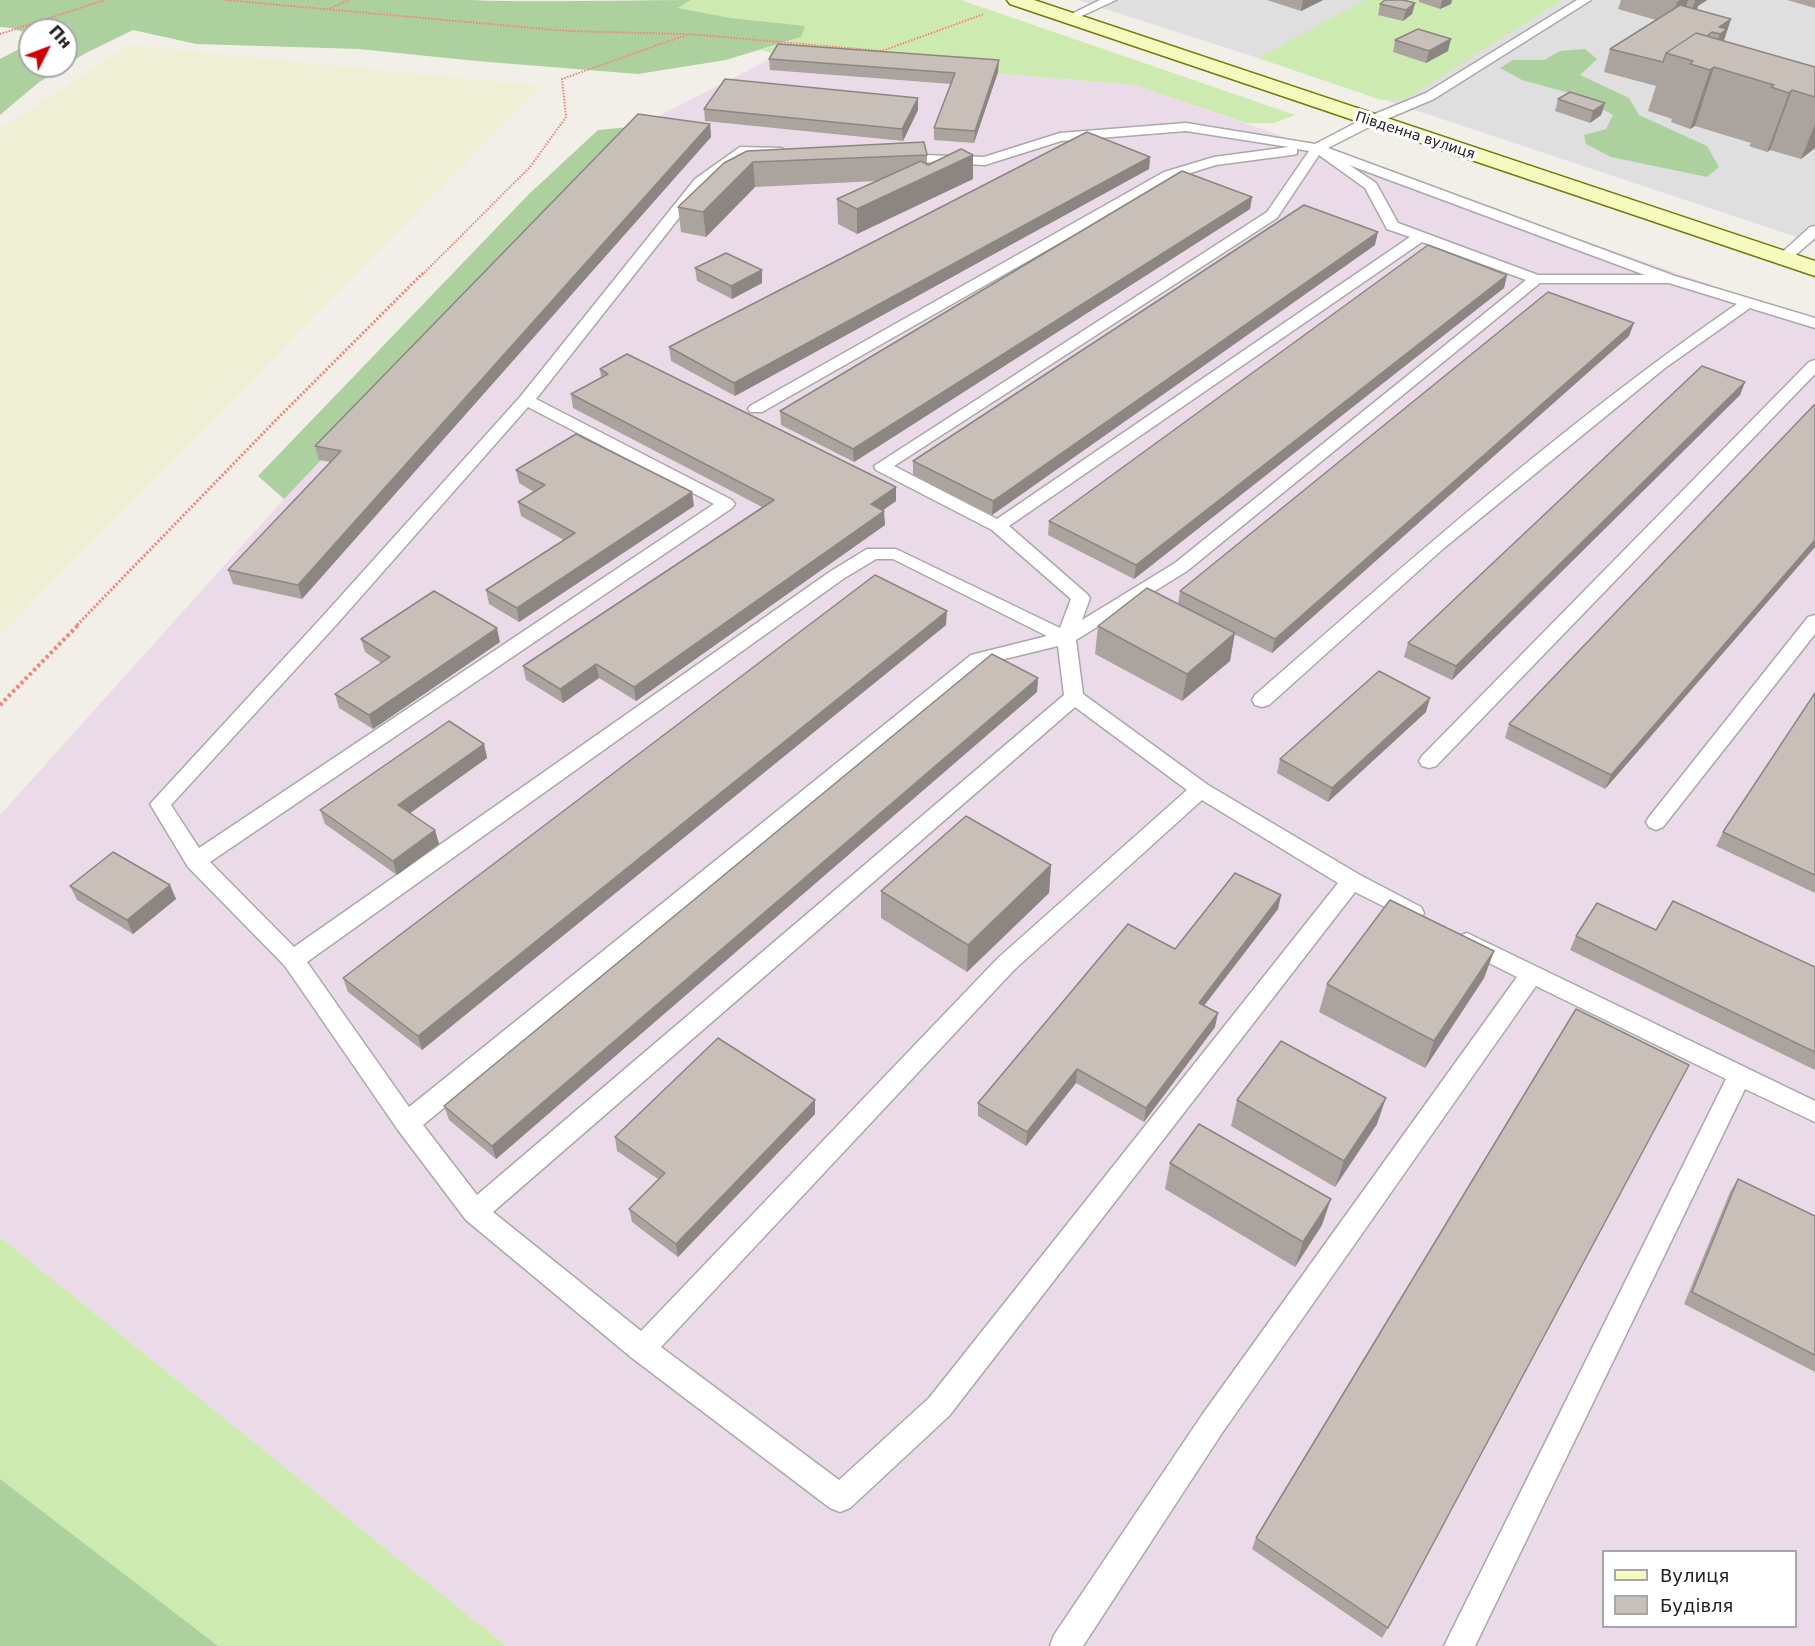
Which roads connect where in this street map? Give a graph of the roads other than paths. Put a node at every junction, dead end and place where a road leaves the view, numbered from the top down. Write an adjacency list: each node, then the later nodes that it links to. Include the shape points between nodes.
1 (1110, 0): 4 (lane)
2 (1585, 0): 5 (lane, via 1430,96)
3 (1018, 1): 4 (street, Південна вулиця)
4 (1069, 18): 5 (street, Південна вулиця)
5 (1370, 121): 6 (lane); 11 (street, Південна вулиця)
6 (1317, 148): 8 (lane, via 1186,127 1060,137 985,160); 10 (lane, via 1371,186 1392,226); 14 (lane); 19 (lane, via 1214,161 1169,175); 20 (lane, via 1272,215 882,466)
7 (793, 152): 18 (lane, via 746,150 700,182)
8 (889, 156)
9 (1815, 230): 11 (lane)
10 (1420, 237): 13 (lane); 20 (lane)
11 (1784, 258): 12 (street, Південна вулиця)
12 (1815, 269)
13 (1536, 279): 14 (lane); 22 (lane, via 1181,567)
14 (1670, 279): 15 (lane)
15 (1748, 303): 16 (lane); 24 (lane, via 1659,365 1456,529)
16 (1815, 323)
17 (1815, 365): 25 (lane)
18 (526, 400): 28 (lane, via 160,804); 28 (lane, via 726,504)
19 (756, 409)
20 (998, 526): 22 (lane, via 1082,598)
21 (1815, 621): 27 (lane)
22 (1066, 638): 23 (lane); 32 (lane, via 896,554 873,553); 36 (lane, via 978,658)
23 (1074, 697): 26 (lane); 37 (lane)
24 (1262, 700)
25 (1429, 761)
26 (1202, 790): 29 (lane); 38 (lane, via 1006,964)
27 (1656, 822)
28 (196, 861): 32 (lane)
29 (1352, 881): 30 (lane); 38 (lane, via 939,1407 840,1498)
30 (1432, 923)
31 (1452, 934): 33 (lane)
32 (293, 960): 36 (lane)
33 (1532, 974): 34 (lane); 39 (lane, via 1212,1424)
34 (1740, 1075): 35 (lane); 40 (lane)
35 (1815, 1112)
36 (407, 1123): 37 (lane)
37 (475, 1212): 38 (lane)
38 (642, 1349)
39 (1065, 1646)
40 (1459, 1646)

